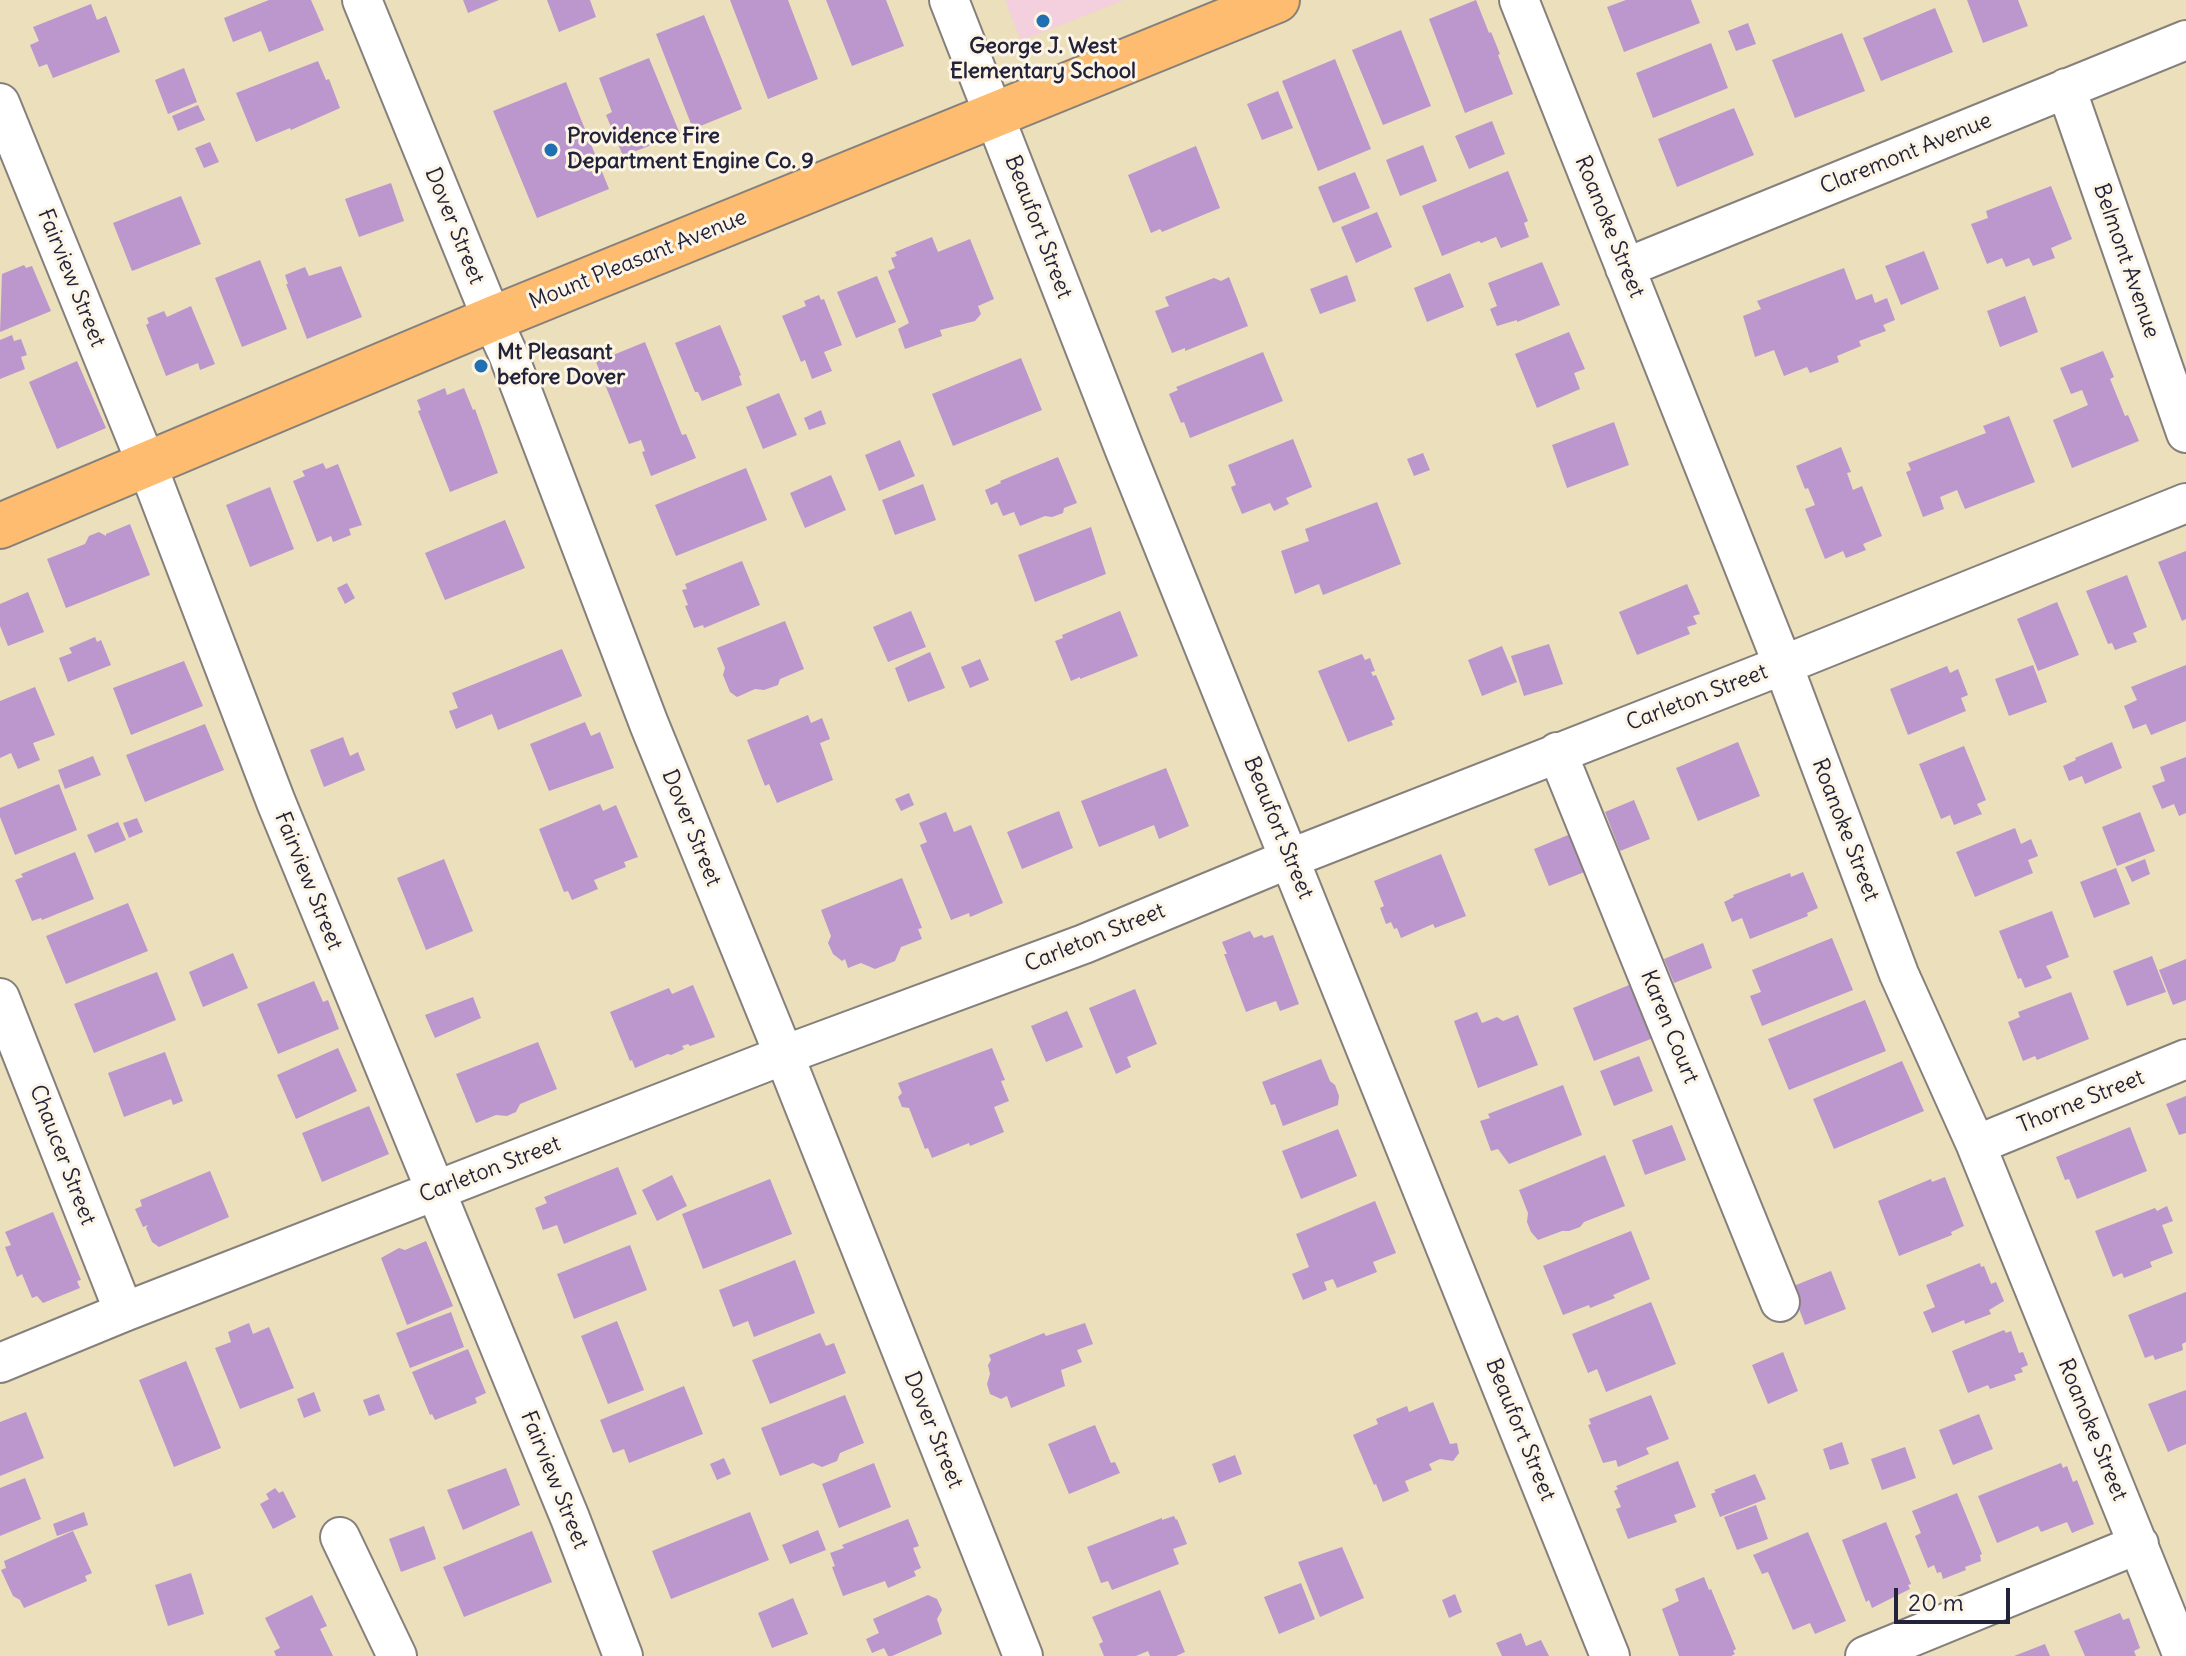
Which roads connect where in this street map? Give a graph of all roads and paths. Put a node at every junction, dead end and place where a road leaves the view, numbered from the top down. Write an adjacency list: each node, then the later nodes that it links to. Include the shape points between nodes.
1 (362, 0): 10 (street, Dover Street)
2 (949, 0): 8 (street, Beaufort Street)
3 (1277, 0): 8 (main road, Mount Pleasant Avenue)
4 (1519, 0): 9 (street, Roanoke Street)
5 (2186, 40): 6 (street, Claremont Avenue)
6 (2066, 88): 9 (street, Claremont Avenue); 11 (street, Belmont Avenue)
7 (0, 103): 12 (street, Fairview Street)
8 (994, 115): 10 (main road, Mount Pleasant Avenue); 17 (street, Beaufort Street)
9 (1625, 268): 15 (street, Roanoke Street)
10 (492, 319): 12 (main road, Mount Pleasant Avenue); 19 (street, Dover Street)
11 (2186, 433)
12 (147, 465): 14 (main road, Mount Pleasant Avenue); 22 (street, Fairview Street, via 276,802)
13 (2186, 503): 15 (street, Carleton Street)
14 (0, 526)
15 (1783, 665): 16 (street, Carleton Street); 21 (street, Roanoke Street, via 1899,974)
16 (1557, 752): 17 (street, Carleton Street); 23 (street, Karen Court)
17 (1291, 858): 19 (street, Carleton Street, via 1084,944); 31 (street, Beaufort Street)
18 (0, 998): 24 (street, Chaucer Street)
19 (784, 1055): 22 (street, Carleton Street); 30 (street, Dover Street)
20 (2186, 1059): 21 (street, Thorne Street)
21 (1976, 1145): 27 (street, Roanoke Street)
22 (436, 1190): 24 (street, Carleton Street); 29 (street, Fairview Street)
23 (1780, 1302)
24 (124, 1312): 25 (street, Carleton Street)
25 (0, 1363)
26 (340, 1537): 28 (street)
27 (2139, 1544): 32 (street); 33 (street, Roanoke Street)
28 (397, 1656)
29 (623, 1656)
30 (1023, 1656)
31 (1610, 1656)
32 (1865, 1656)
33 (2183, 1656)

